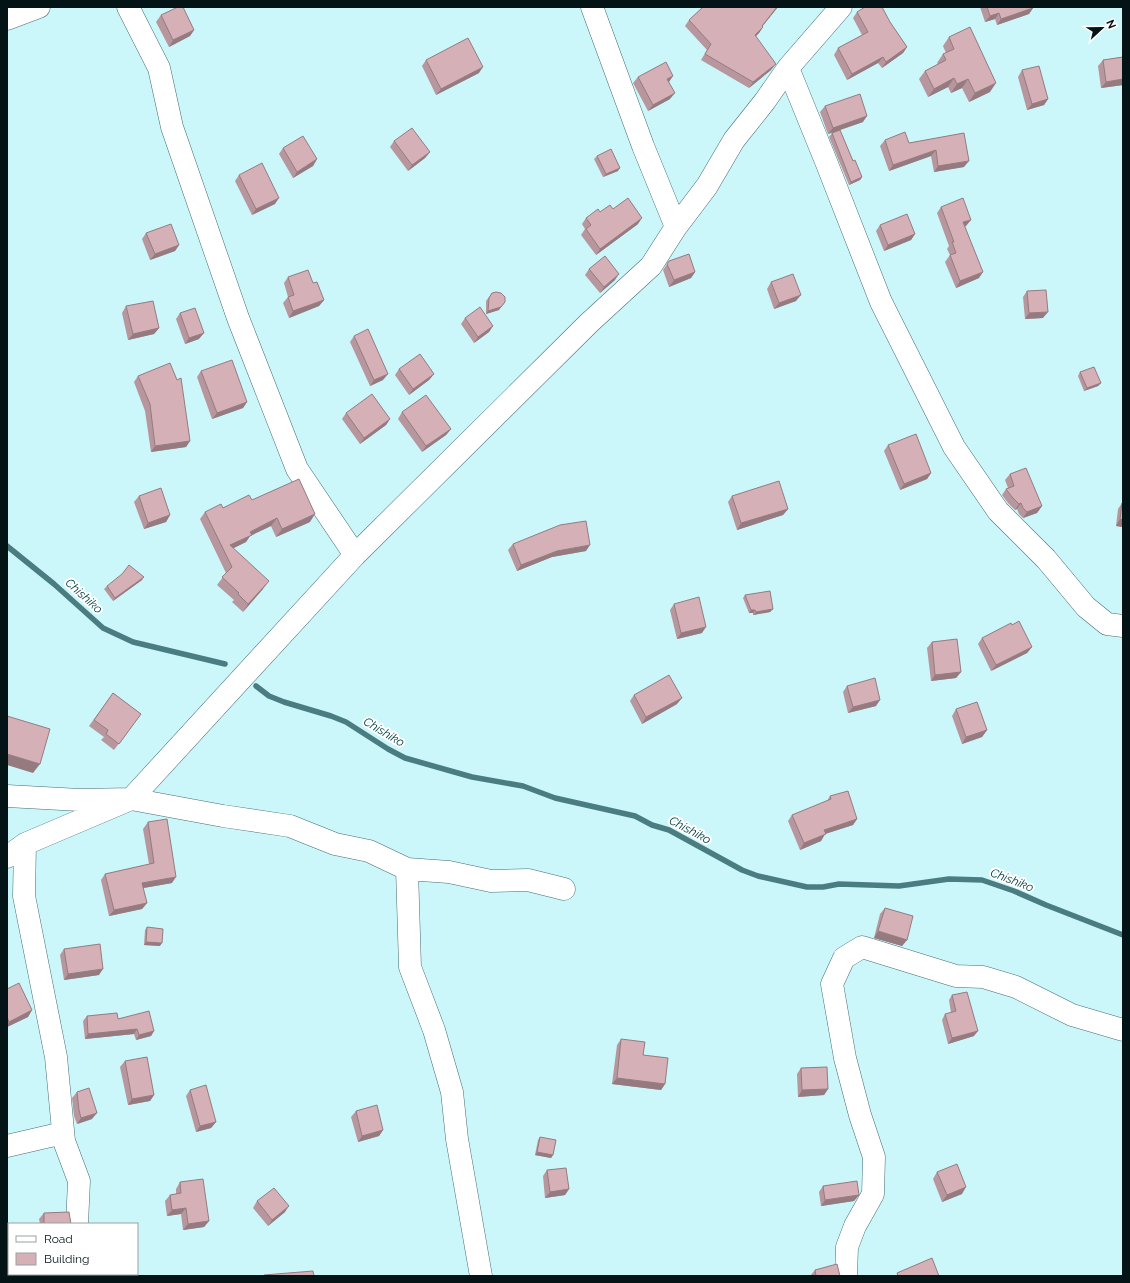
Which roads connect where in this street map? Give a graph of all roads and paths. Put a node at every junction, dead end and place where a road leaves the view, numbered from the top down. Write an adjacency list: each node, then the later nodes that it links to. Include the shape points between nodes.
1 (39, 7): 5 (street)
2 (128, 7): 8 (street, via 159,68 172,127 238,318 297,469)
3 (592, 7): 7 (street)
4 (841, 7): 6 (street)
5 (7, 19)
6 (788, 68): 7 (street, via 734,140 707,186); 9 (street, via 881,302 954,447 998,511 1046,559 1086,607 1108,624)
7 (676, 227): 8 (street, via 651,266 589,323)
8 (355, 555): 11 (street)
9 (1123, 626)
10 (7, 796): 11 (street, via 80,800)
11 (132, 799): 12 (street); 14 (street, via 290,826 335,844 369,851)
12 (25, 844): 13 (street); 17 (street, via 24,896 56,1057)
13 (7, 857)
14 (407, 869): 15 (street, via 449,872 491,881 528,880); 20 (street, via 410,967 434,1030 452,1092 457,1139)
15 (564, 889)
16 (1123, 1030): 21 (street, via 1072,1015 1016,986 983,977 956,976 862,947 844,958 832,984 845,1058 874,1157 873,1194 855,1226 847,1247)
17 (63, 1132): 18 (street); 19 (street, via 79,1181)
18 (7, 1146)
19 (77, 1223)
20 (481, 1276)
21 (846, 1276)

